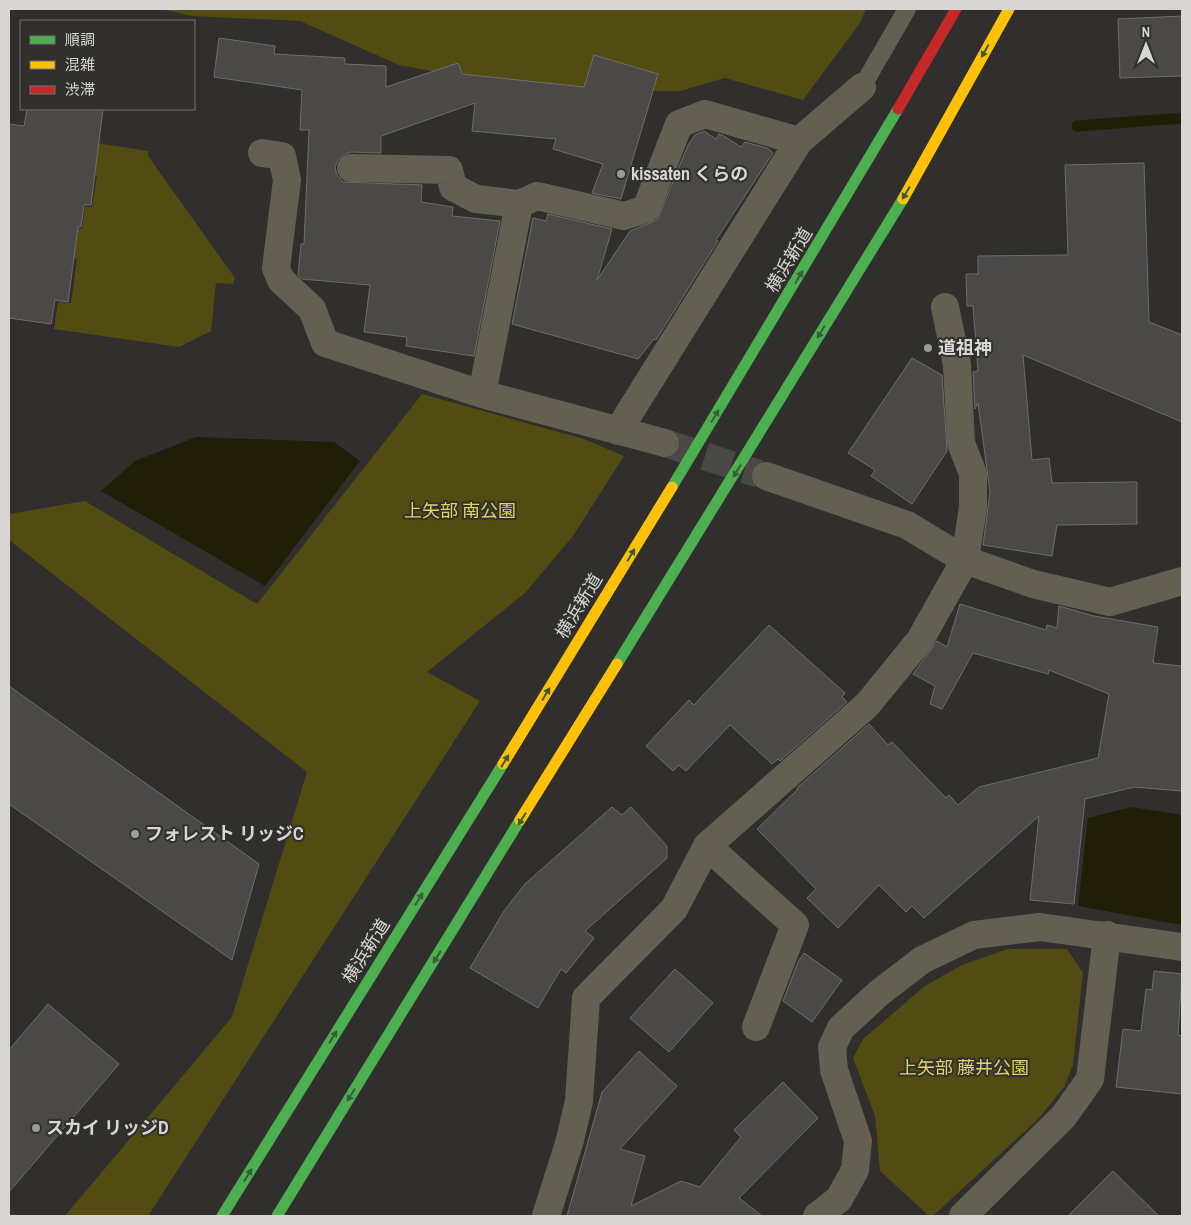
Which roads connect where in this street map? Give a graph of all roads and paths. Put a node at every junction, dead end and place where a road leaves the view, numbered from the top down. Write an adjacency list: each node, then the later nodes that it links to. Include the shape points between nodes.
1 (907, 9): 4 (lane)
2 (956, 9): 20 (highway, 横浜新道, one-way to 2, via 678,478)
3 (1009, 9): 21 (highway, one-way to 21, via 914,181)
4 (862, 88): 5 (street)
5 (799, 141): 8 (street, via 706,114 679,124 646,209 624,216 537,196); 11 (street)
6 (262, 153): 10 (street, via 282,156 287,180 276,268 281,280 312,309 325,343)
7 (352, 168): 8 (street, via 449,170 453,187 476,199)
8 (519, 204): 10 (street)
9 (945, 307): 14 (street, via 957,365 961,443 972,474 972,507)
10 (482, 394): 11 (street)
11 (618, 431): 12 (street)
12 (665, 443)
13 (766, 476): 14 (street, via 907,525)
14 (965, 560): 15 (street, via 1033,584 1110,602); 16 (street, via 920,640 867,705)
15 (1182, 581)
16 (707, 846): 19 (street, via 795,925); 22 (street, via 674,909 586,998 579,1101)
17 (1107, 935): 18 (street); 23 (street, via 1040,927 974,935 922,960 879,992 841,1028 832,1047 834,1070 858,1141 855,1170 839,1199); 24 (street, via 1090,1079 1064,1116)
18 (1182, 947)
19 (756, 1026)
20 (222, 1216)
21 (277, 1216)
22 (546, 1216)
23 (817, 1216)
24 (963, 1216)

